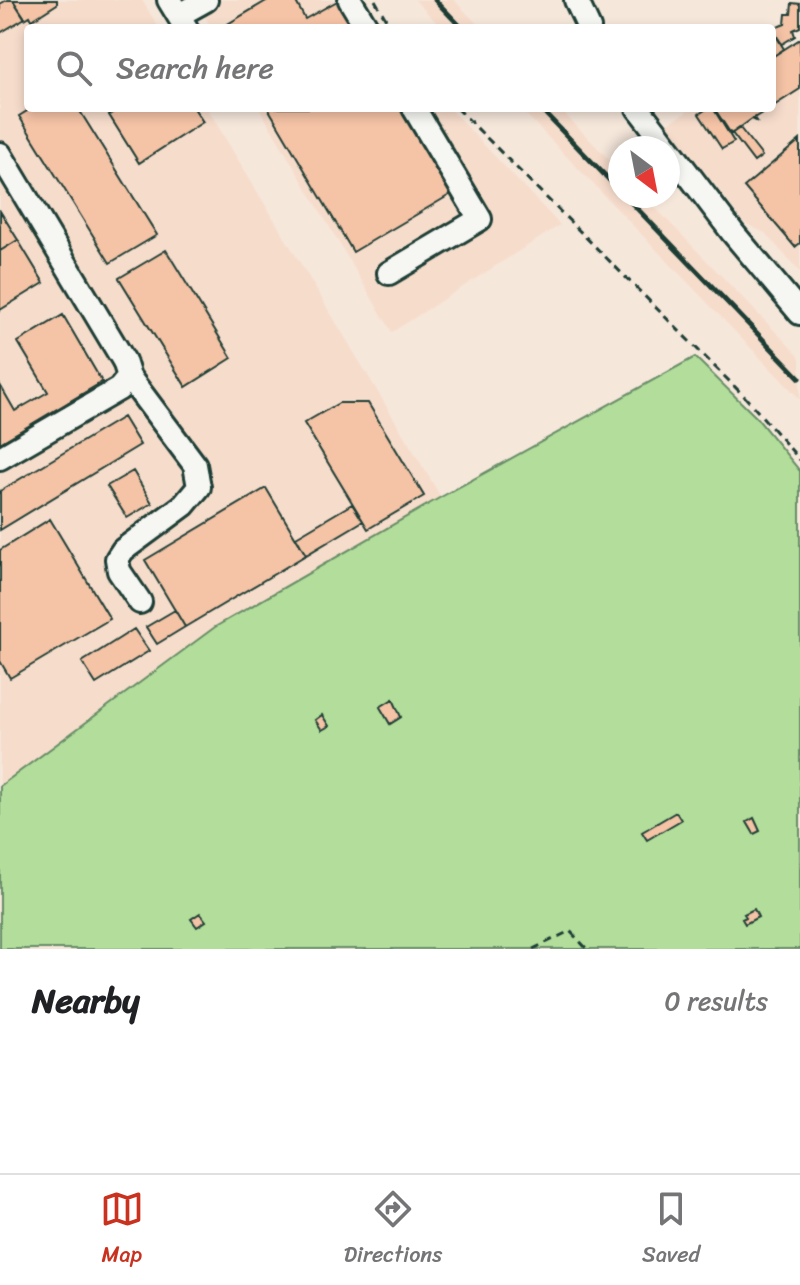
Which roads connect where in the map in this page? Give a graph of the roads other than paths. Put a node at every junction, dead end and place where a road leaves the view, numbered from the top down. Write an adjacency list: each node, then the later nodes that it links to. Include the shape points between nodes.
1 (206, 0): 4 (street)
2 (350, 0): 5 (street)
3 (576, 0): 6 (street)
4 (178, 14)
5 (365, 24)
6 (587, 24)
7 (416, 112): 10 (street, via 480,219)
8 (641, 112): 11 (street)
9 (0, 154): 12 (street)
10 (389, 273)
11 (800, 313)
12 (129, 377): 13 (street, via 119,389); 14 (street, via 195,465 199,487 117,559)
13 (0, 458)
14 (140, 602)

